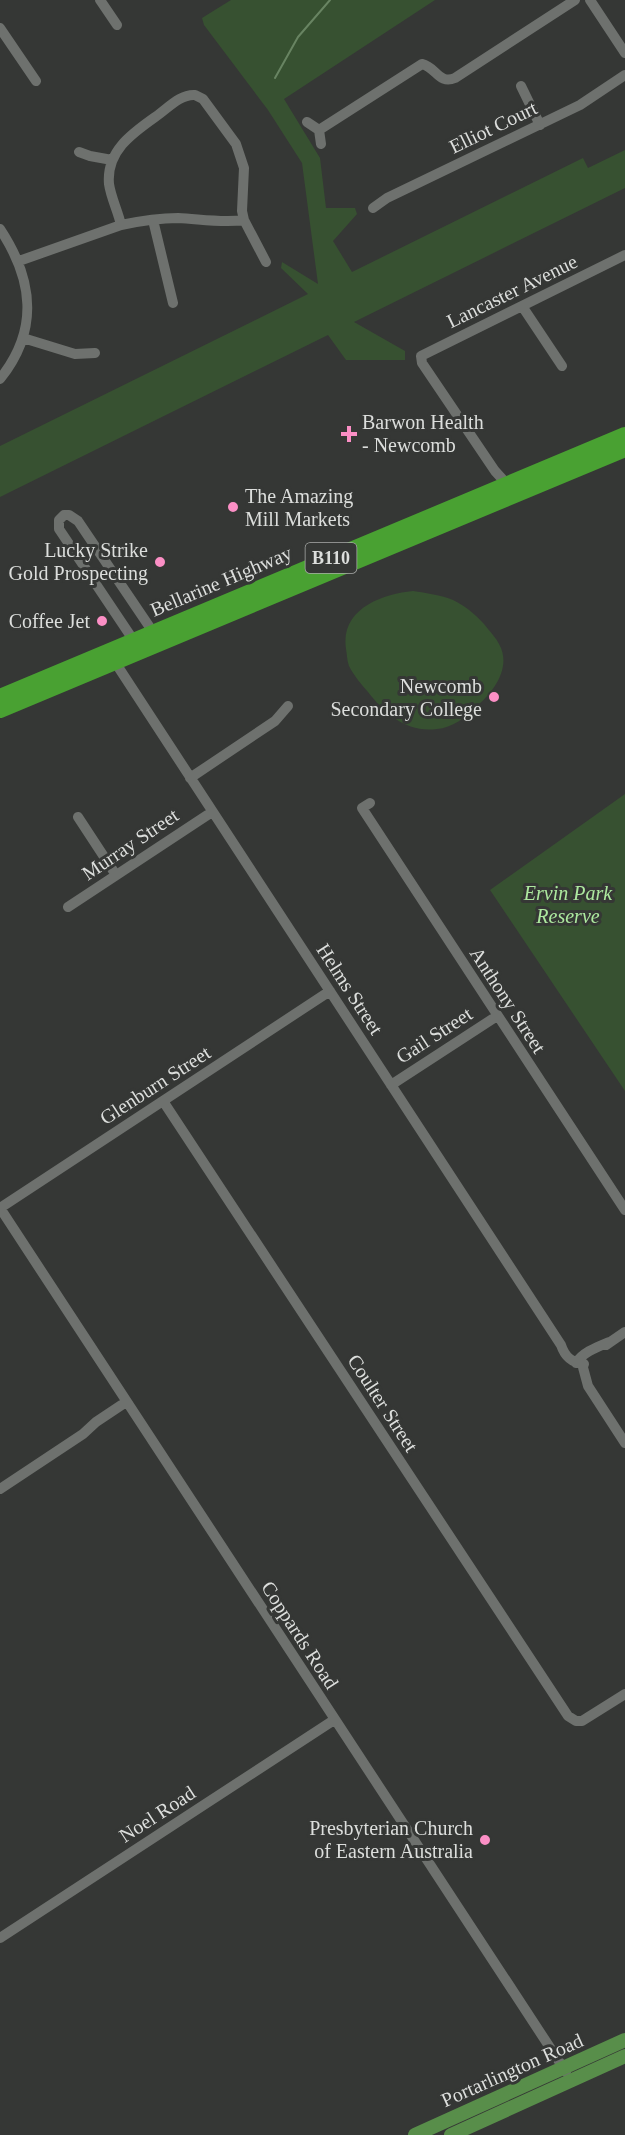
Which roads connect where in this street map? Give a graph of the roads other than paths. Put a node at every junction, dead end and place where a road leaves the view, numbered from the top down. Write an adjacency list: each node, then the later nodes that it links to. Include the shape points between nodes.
1 (100, 0): 4 (street)
2 (575, 0): 12 (street, via 455,78 443,80 422,64)
3 (590, 0): 6 (street)
4 (117, 25)
5 (0, 28): 8 (street)
6 (625, 53)
7 (625, 75): 11 (street, Elliot Court, via 580,105)
8 (36, 81)
9 (521, 86): 11 (street)
10 (307, 122): 12 (street)
11 (540, 124): 16 (street, Elliot Court)
12 (320, 130): 13 (street)
13 (321, 144)
14 (79, 152): 15 (street)
15 (112, 160): 18 (street, via 133,132 183,97 200,96 233,137 242,158); 19 (street, via 109,183)
16 (373, 208)
17 (153, 220): 18 (street); 19 (street); 24 (street)
18 (244, 220): 23 (street)
19 (121, 225): 22 (street)
20 (0, 229): 22 (street)
21 (625, 255): 25 (street, Lancaster Avenue)
22 (19, 261): 26 (street, via 27,289)
23 (266, 262)
24 (173, 303)
25 (522, 306): 28 (street); 32 (street, Lancaster Avenue, via 421,356 422,363)
26 (23, 338): 27 (street, via 75,354); 29 (street)
27 (95, 353)
28 (562, 366)
29 (0, 379)
30 (625, 435): 32 (highway, Bellarine Highway / B110)
31 (625, 449): 35 (highway, Bellarine Highway / B110)
32 (507, 484): 33 (highway, Bellarine Highway / B110)
33 (153, 632): 34 (highway, Bellarine Highway / B110); 34 (street, via 78,521 64,515 59,520 59,529)
34 (134, 640): 35 (highway, Bellarine Highway / B110)
35 (112, 657): 36 (highway, Bellarine Highway / B110); 38 (highway, Bellarine Highway / B110); 39 (street, Helms Street)
36 (0, 697)
37 (288, 706): 39 (street, via 276,721)
38 (0, 711)
39 (190, 778): 41 (street, Helms Street)
40 (362, 807): 46 (street, Anthony Street)
41 (212, 812): 43 (street, Murray Street); 45 (street, Helms Street)
42 (78, 818): 43 (street)
43 (116, 875): 44 (street, Murray Street)
44 (68, 907)
45 (330, 991): 47 (street, Helms Street); 48 (street, Glenburn Street)
46 (497, 1016): 47 (street, Gail Street); 50 (street, Anthony Street)
47 (391, 1084): 52 (street, Helms Street, via 561,1346)
48 (163, 1101): 49 (street, Glenburn Street); 56 (street, Coulter Street, via 568,1716 576,1721 585,1720)
49 (0, 1208): 53 (street, Coppards Road)
50 (625, 1210)
51 (625, 1332): 52 (street)
52 (580, 1362): 54 (street, via 588,1386)
53 (127, 1405): 55 (street); 57 (street, Coppards Road)
54 (625, 1443)
55 (0, 1489)
56 (625, 1694)
57 (334, 1720): 58 (street, Noel Road); 61 (street, Coppards Road)
58 (0, 1938)
59 (625, 2040): 61 (main road, Portarlington Road)
60 (625, 2056): 61 (main road, Portarlington Road)
61 (567, 2074): 62 (main road, Portarlington Road); 63 (main road, Portarlington Road)
62 (415, 2135)
63 (451, 2135)

